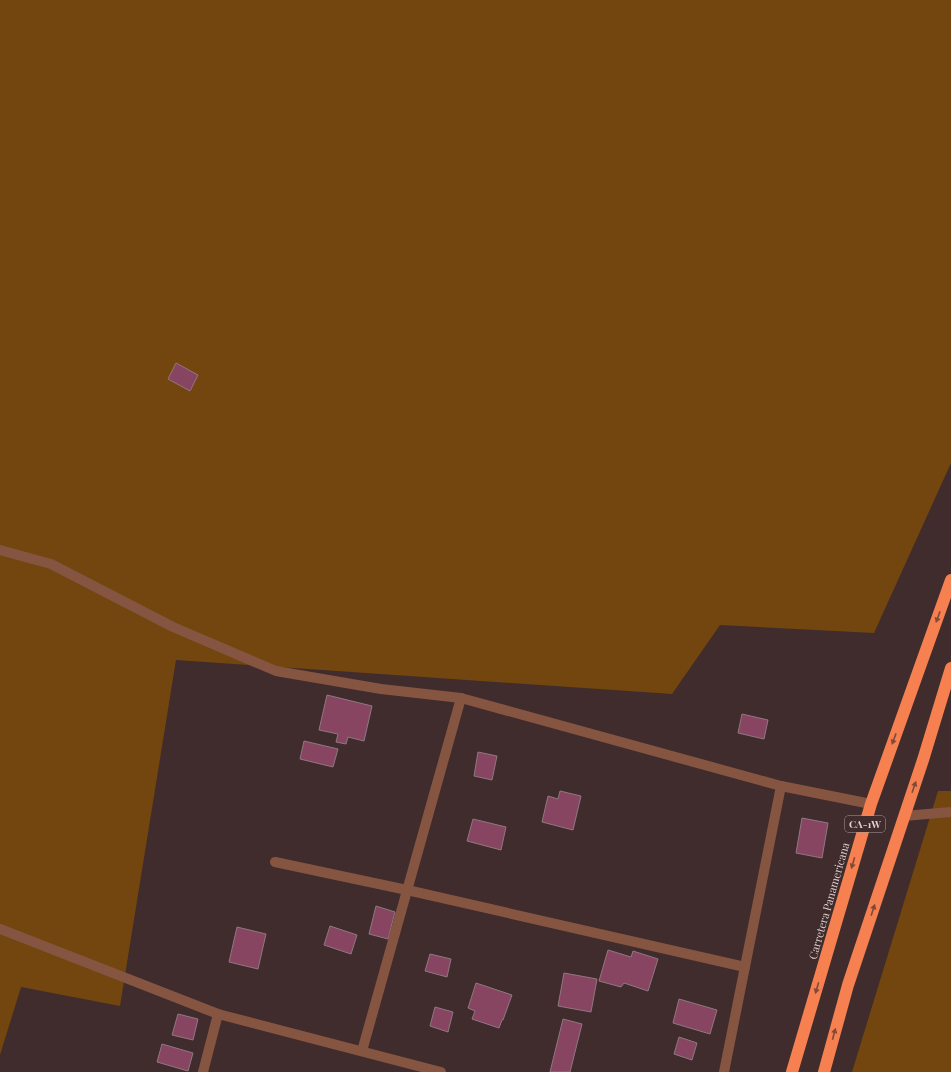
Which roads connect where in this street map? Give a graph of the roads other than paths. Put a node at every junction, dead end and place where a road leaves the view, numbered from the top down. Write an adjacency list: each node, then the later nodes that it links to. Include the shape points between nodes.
1 (0, 550): 4 (street, via 51,564 173,627 276,671 381,689)
2 (951, 580): 6 (highway, Carretera Panamericana / CA-1W, one-way to 6)
3 (951, 668): 8 (highway, CA-1W, one-way to 3)
4 (461, 698): 5 (street); 10 (street)
5 (781, 786): 6 (street); 12 (street)
6 (871, 804): 18 (highway, Carretera Panamericana / CA-1W, one-way to 18)
7 (951, 812): 8 (street)
8 (904, 816): 19 (highway, CA-1W, one-way to 8, via 848,985)
9 (275, 862): 10 (street)
10 (407, 890): 12 (street); 14 (street)
11 (0, 929): 13 (street)
12 (745, 967): 17 (street)
13 (218, 1014): 14 (street); 15 (street)
14 (362, 1051): 16 (street)
15 (203, 1072)
16 (441, 1072)
17 (724, 1072)
18 (792, 1072)
19 (824, 1072)

